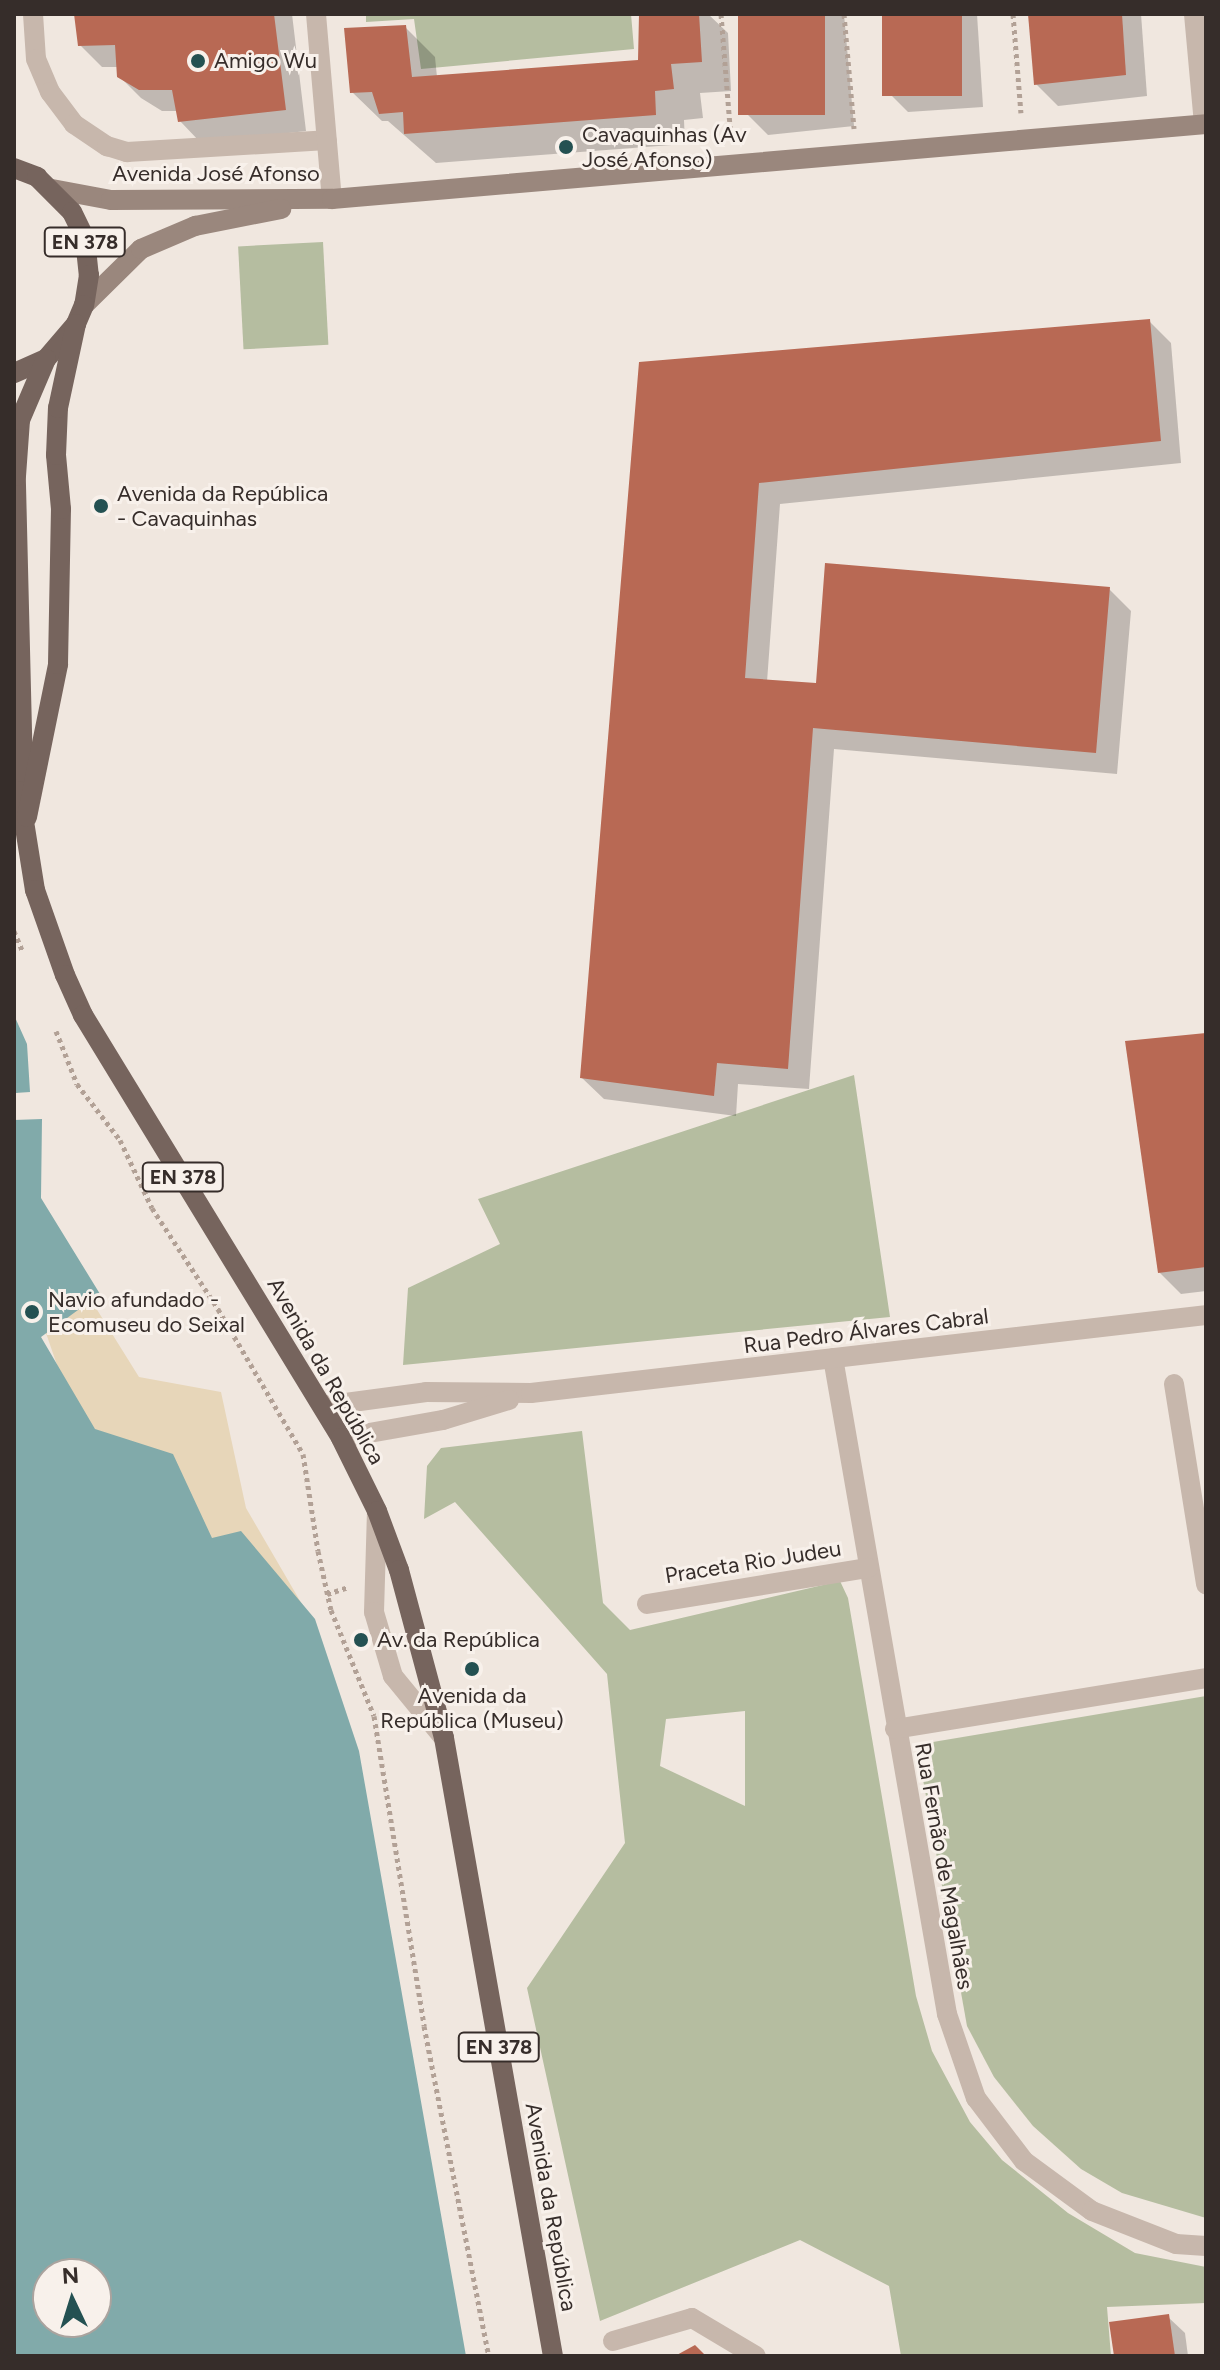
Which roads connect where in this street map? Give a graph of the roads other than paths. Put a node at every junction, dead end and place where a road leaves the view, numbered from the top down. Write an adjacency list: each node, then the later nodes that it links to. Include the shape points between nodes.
1 (33, 14): 5 (street, via 36,59 50,92 74,124 107,146 127,152)
2 (316, 14): 5 (street)
3 (1194, 14): 4 (street)
4 (1205, 124): 8 (street, Avenida José Afonso)
5 (327, 140): 8 (street)
6 (15, 167): 7 (main road, EN 378)
7 (52, 189): 8 (street, Avenida José Afonso, via 111,200); 9 (main road, EN 378, via 72,212 85,239 89,275)
8 (332, 199): 9 (street, Avenida José Afonso, via 195,226 167,237 141,249)
9 (80, 315): 10 (main road, Avenida da República / EN 378); 13 (main road, EN 378, via 58,408 58,664)
10 (46, 359): 11 (main road, Avenida da República / EN 378); 13 (main road, Avenida da República / EN 378, via 20,420 16,476)
11 (14, 373)
12 (14, 759): 13 (main road, Avenida da República / EN 378)
13 (24, 828): 18 (main road, Avenida da República / EN 378, via 35,890 83,1015)
14 (1206, 1315): 15 (street, Rua Pedro Álvares Cabral)
15 (833, 1358): 17 (street, Rua Pedro Álvares Cabral); 21 (street, Rua Fernão de Magalhães)
16 (1174, 1384): 22 (street)
17 (531, 1393): 18 (street, Rua Pedro Álvares Cabral, via 426,1392); 19 (street, Rua Pedro Álvares Cabral, via 443,1420)
18 (323, 1406): 19 (main road, Avenida da República / EN 378)
19 (341, 1438): 20 (main road, Avenida da República / EN 378)
20 (377, 1511): 26 (main road, Avenida da República / EN 378, via 416,1625); 26 (street, via 374,1612 384,1648 393,1676)
21 (868, 1568): 23 (street, Praceta Rio Judeu); 25 (street, Rua Fernão de Magalhães)
22 (1206, 1584)
23 (647, 1604)
24 (1206, 1678): 25 (street)
25 (895, 1729): 27 (street, Rua Fernão de Magalhães, via 947,2014 976,2098 1024,2161 1092,2211 1176,2244)
26 (444, 1738): 29 (main road, Avenida da República / EN 378)
27 (1206, 2246)
28 (613, 2341): 30 (street, via 692,2318)
29 (553, 2356)
30 (756, 2356)

